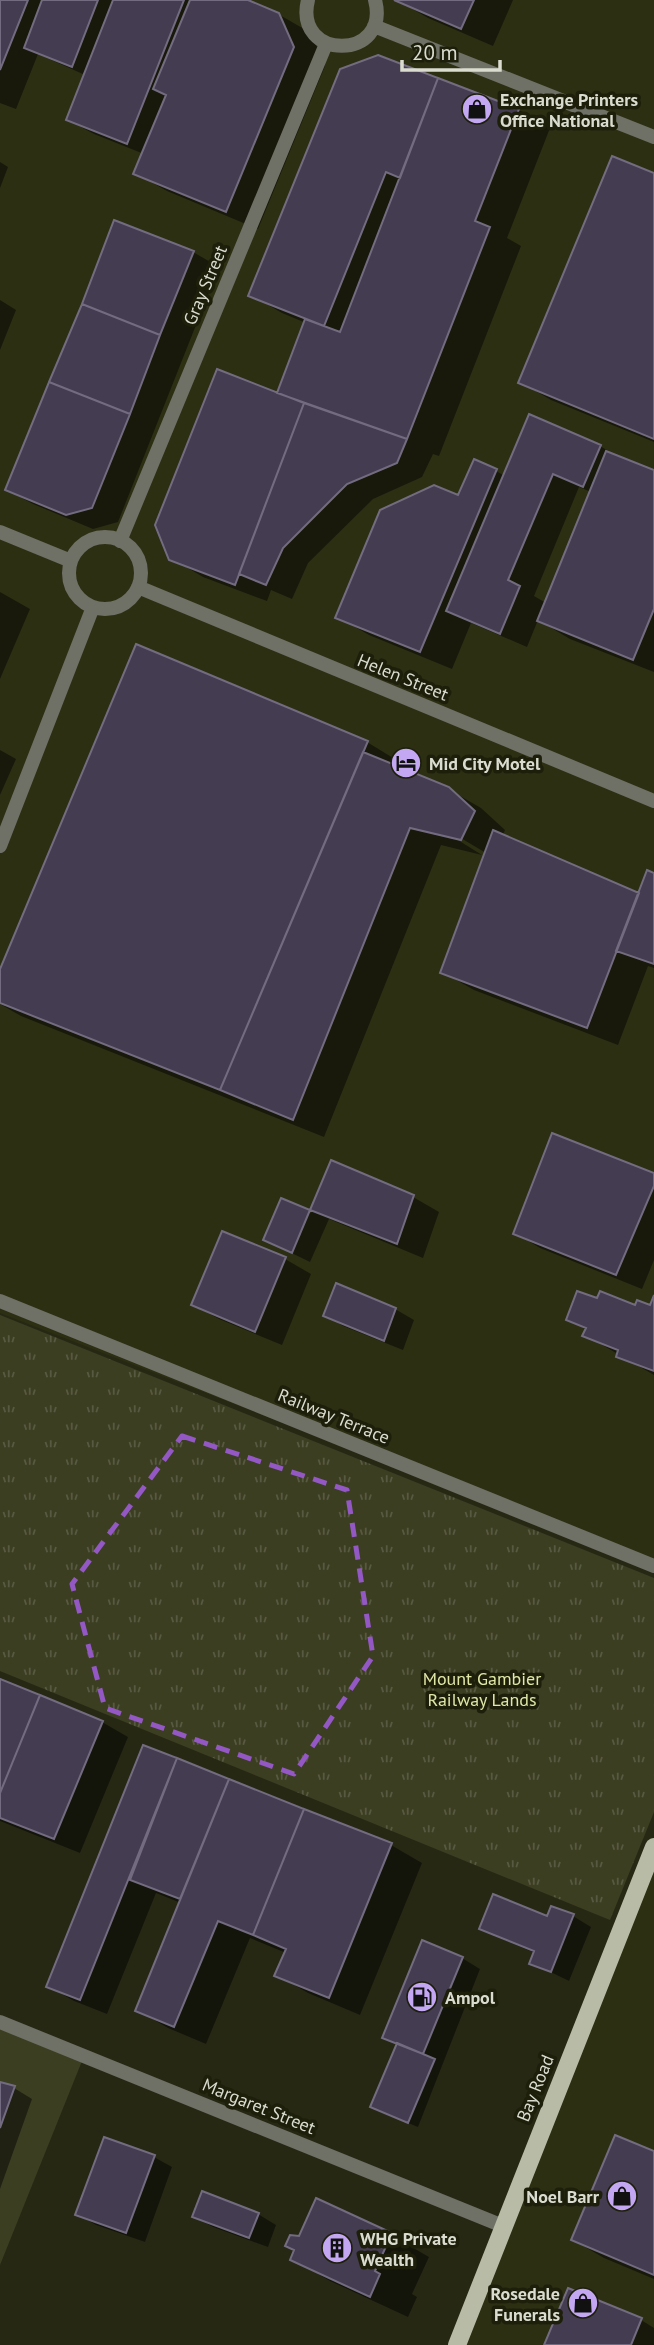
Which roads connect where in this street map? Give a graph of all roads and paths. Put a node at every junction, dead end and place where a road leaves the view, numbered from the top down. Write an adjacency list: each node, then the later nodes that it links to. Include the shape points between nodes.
1 (308, 0): 4 (street, via 311,29)
2 (375, 0): 3 (street)
3 (374, 26): 4 (street, via 359,43); 5 (street)
4 (326, 44): 7 (street, Gray Street)
5 (654, 137)
6 (0, 532): 8 (street)
7 (120, 541): 8 (street, via 108,537 86,543); 9 (street, via 140,566)
8 (71, 561): 10 (street, via 70,583 75,594)
9 (138, 587): 10 (street, via 124,604); 11 (street, Helen Street)
10 (93, 607): 12 (street)
11 (654, 801)
12 (0, 846)
13 (0, 1301): 14 (street, Railway Terrace)
14 (654, 1566)
15 (654, 1847): 17 (main road, Bay Road)
16 (0, 2022): 17 (street, Margaret Street)
17 (503, 2226): 18 (main road, Bay Road)
18 (457, 2345)

